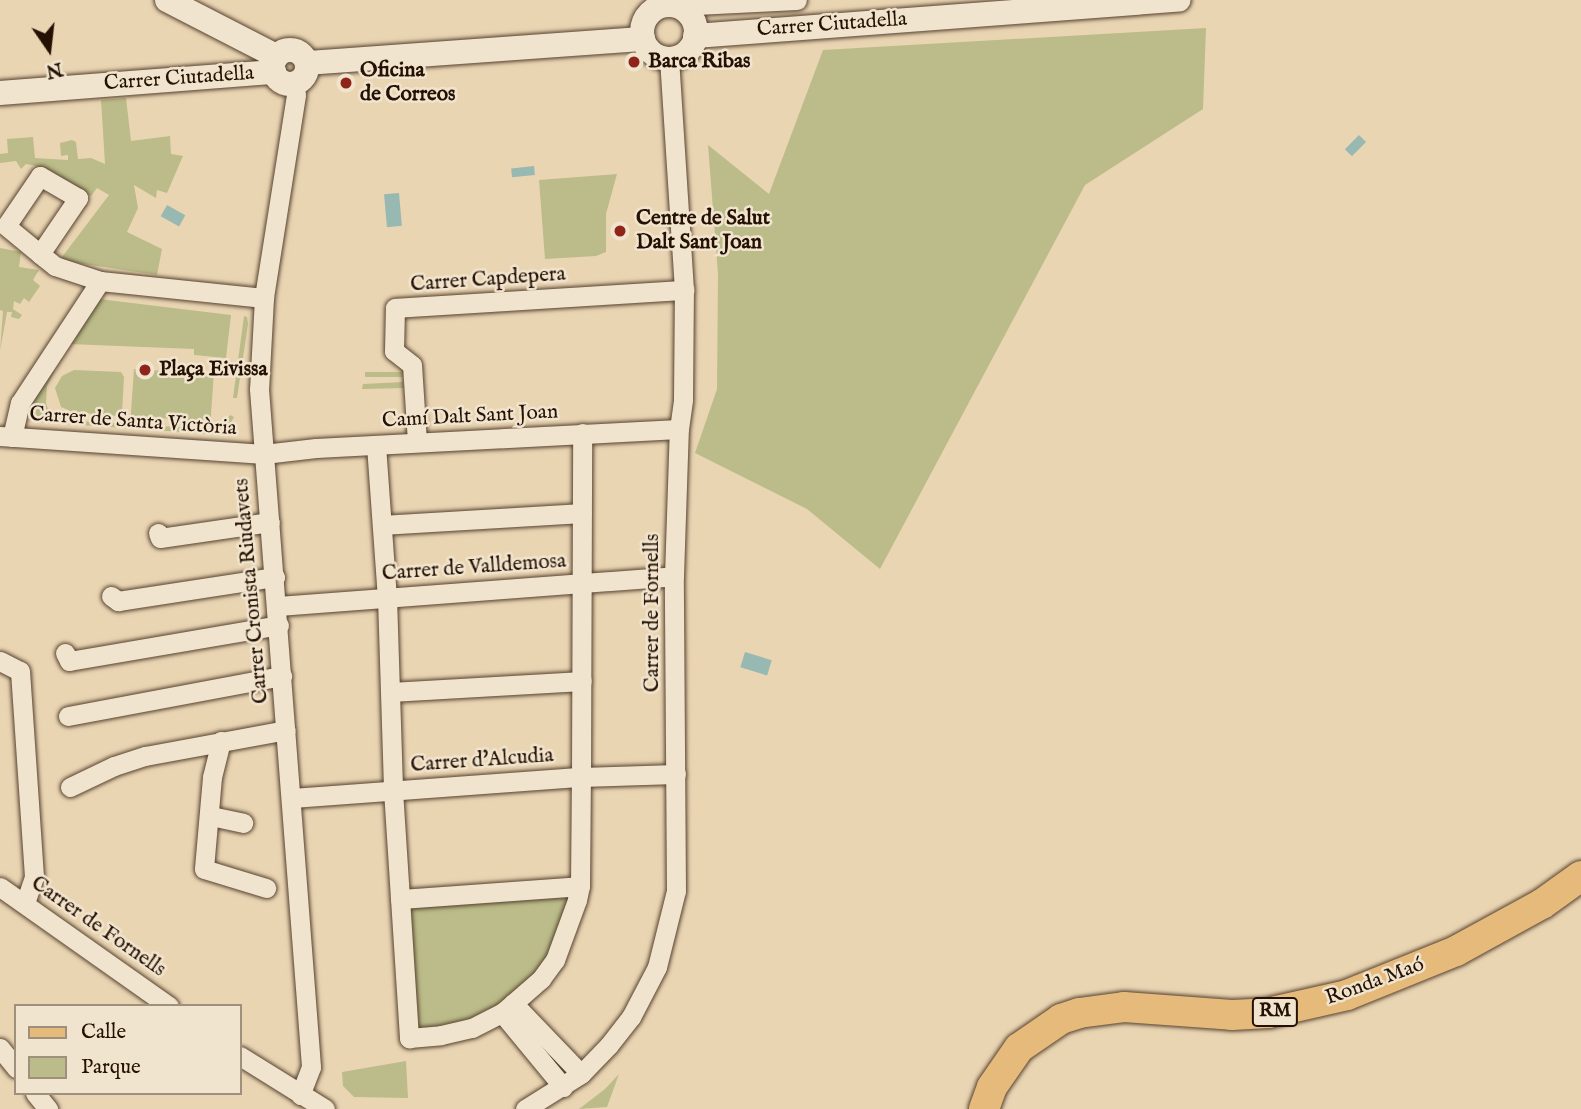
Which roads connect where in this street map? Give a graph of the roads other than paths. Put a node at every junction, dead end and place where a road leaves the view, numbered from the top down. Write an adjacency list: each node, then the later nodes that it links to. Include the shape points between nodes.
1 (167, 0): 11 (street)
2 (797, 0): 6 (street, Carrer Ciutadella)
3 (1001, 0): 7 (street, via 930,10)
4 (1179, 0): 5 (street, Carrer Ciutadella)
5 (1138, 1): 7 (street, Carrer Ciutadella)
6 (664, 4): 8 (street, via 690,15); 9 (street, via 646,19)
7 (913, 19): 8 (street, Carrer Ciutadella)
8 (695, 36): 10 (street, via 684,54)
9 (643, 39): 10 (street, via 653,54); 11 (street, Carrer Ciutadella)
10 (669, 59): 15 (street, Carrer de Fornells)
11 (288, 69): 12 (street, Carrer Ciutadella); 16 (street, Carrer Cronista Riudavets, via 296,94)
12 (0, 93)
13 (40, 254): 14 (street, via 55,266)
14 (100, 281): 16 (street); 19 (street, via 20,403)
15 (684, 290): 17 (street, Carrer de Fornells); 20 (street, Carrer Capdepera, via 395,308 394,351 412,365)
16 (264, 298): 22 (street, Carrer Cronista Riudavets, via 259,389)
17 (679, 429): 18 (street, Camí Dalt Sant Joan); 27 (street, Carrer de Fornells)
18 (582, 433): 20 (street, Camí Dalt Sant Joan); 23 (street)
19 (6, 436): 22 (street, Carrer de Santa Victòria)
20 (418, 442): 21 (street, Camí Dalt Sant Joan)
21 (376, 445): 22 (street, Camí Dalt Sant Joan); 25 (street)
22 (264, 454): 24 (street, Carrer Cronista Riudavets)
23 (582, 513): 25 (street); 29 (street)
24 (270, 522): 26 (street, via 160,538); 28 (street, Carrer Cronista Riudavets)
25 (382, 525): 31 (street)
26 (158, 533)
27 (674, 576): 29 (street, Carrer de Valldemosa); 41 (street, Carrer de Fornells)
28 (275, 577): 30 (street, via 118,601); 32 (street, Carrer Cronista Riudavets)
29 (582, 583): 31 (street, Carrer de Valldemosa); 36 (street)
30 (111, 596)
31 (387, 597): 32 (street, Carrer de Valldemosa); 37 (street)
32 (278, 616): 33 (street, Carrer de Valldemosa, via 69,661); 35 (street, Carrer Cronista Riudavets)
33 (65, 653)
34 (0, 661): 53 (street, via 20,671 34,877)
35 (282, 676): 38 (street); 39 (street, Carrer Cronista Riudavets)
36 (582, 681): 37 (street); 42 (street)
37 (391, 692): 44 (street)
38 (68, 716)
39 (286, 730): 40 (street); 45 (street, Carrer Cronista Riudavets)
40 (221, 741): 43 (street, via 145,756); 46 (street, via 212,777)
41 (676, 774): 42 (street, Carrer d'Alcudia); 59 (street, Carrer de Fornells, via 676,891 657,967 631,1017)
42 (581, 777): 44 (street, Carrer d'Alcudia); 49 (street)
43 (70, 787)
44 (393, 790): 45 (street, Carrer d'Alcudia); 52 (street)
45 (292, 798): 62 (street, Carrer Cronista Riudavets, via 311,1067)
46 (211, 816): 47 (street); 51 (street, via 204,869)
47 (243, 823)
48 (1581, 876): 66 (main road, Ronda Maó / RM, via 1542,904 1456,951 1347,995 1268,1013 1124,1007 1061,1019 1019,1048 992,1087)
49 (580, 886): 52 (street); 55 (street, via 555,960)
50 (0, 887): 53 (street, Carrer de Fornells)
51 (266, 888)
52 (400, 899): 55 (street, via 409,1038 472,1028)
53 (25, 903): 54 (street, Carrer de Fornells)
54 (167, 1004)
55 (508, 1008): 59 (street); 60 (street)
56 (0, 1048): 58 (street)
57 (242, 1057): 62 (street)
58 (14, 1066)
59 (581, 1074): 60 (street, Carrer de Fornells)
60 (563, 1087): 65 (street, Carrer de Fornells)
61 (37, 1095): 63 (street)
62 (300, 1095): 64 (street)
63 (48, 1109)
64 (325, 1109)
65 (525, 1109)
66 (984, 1109)

